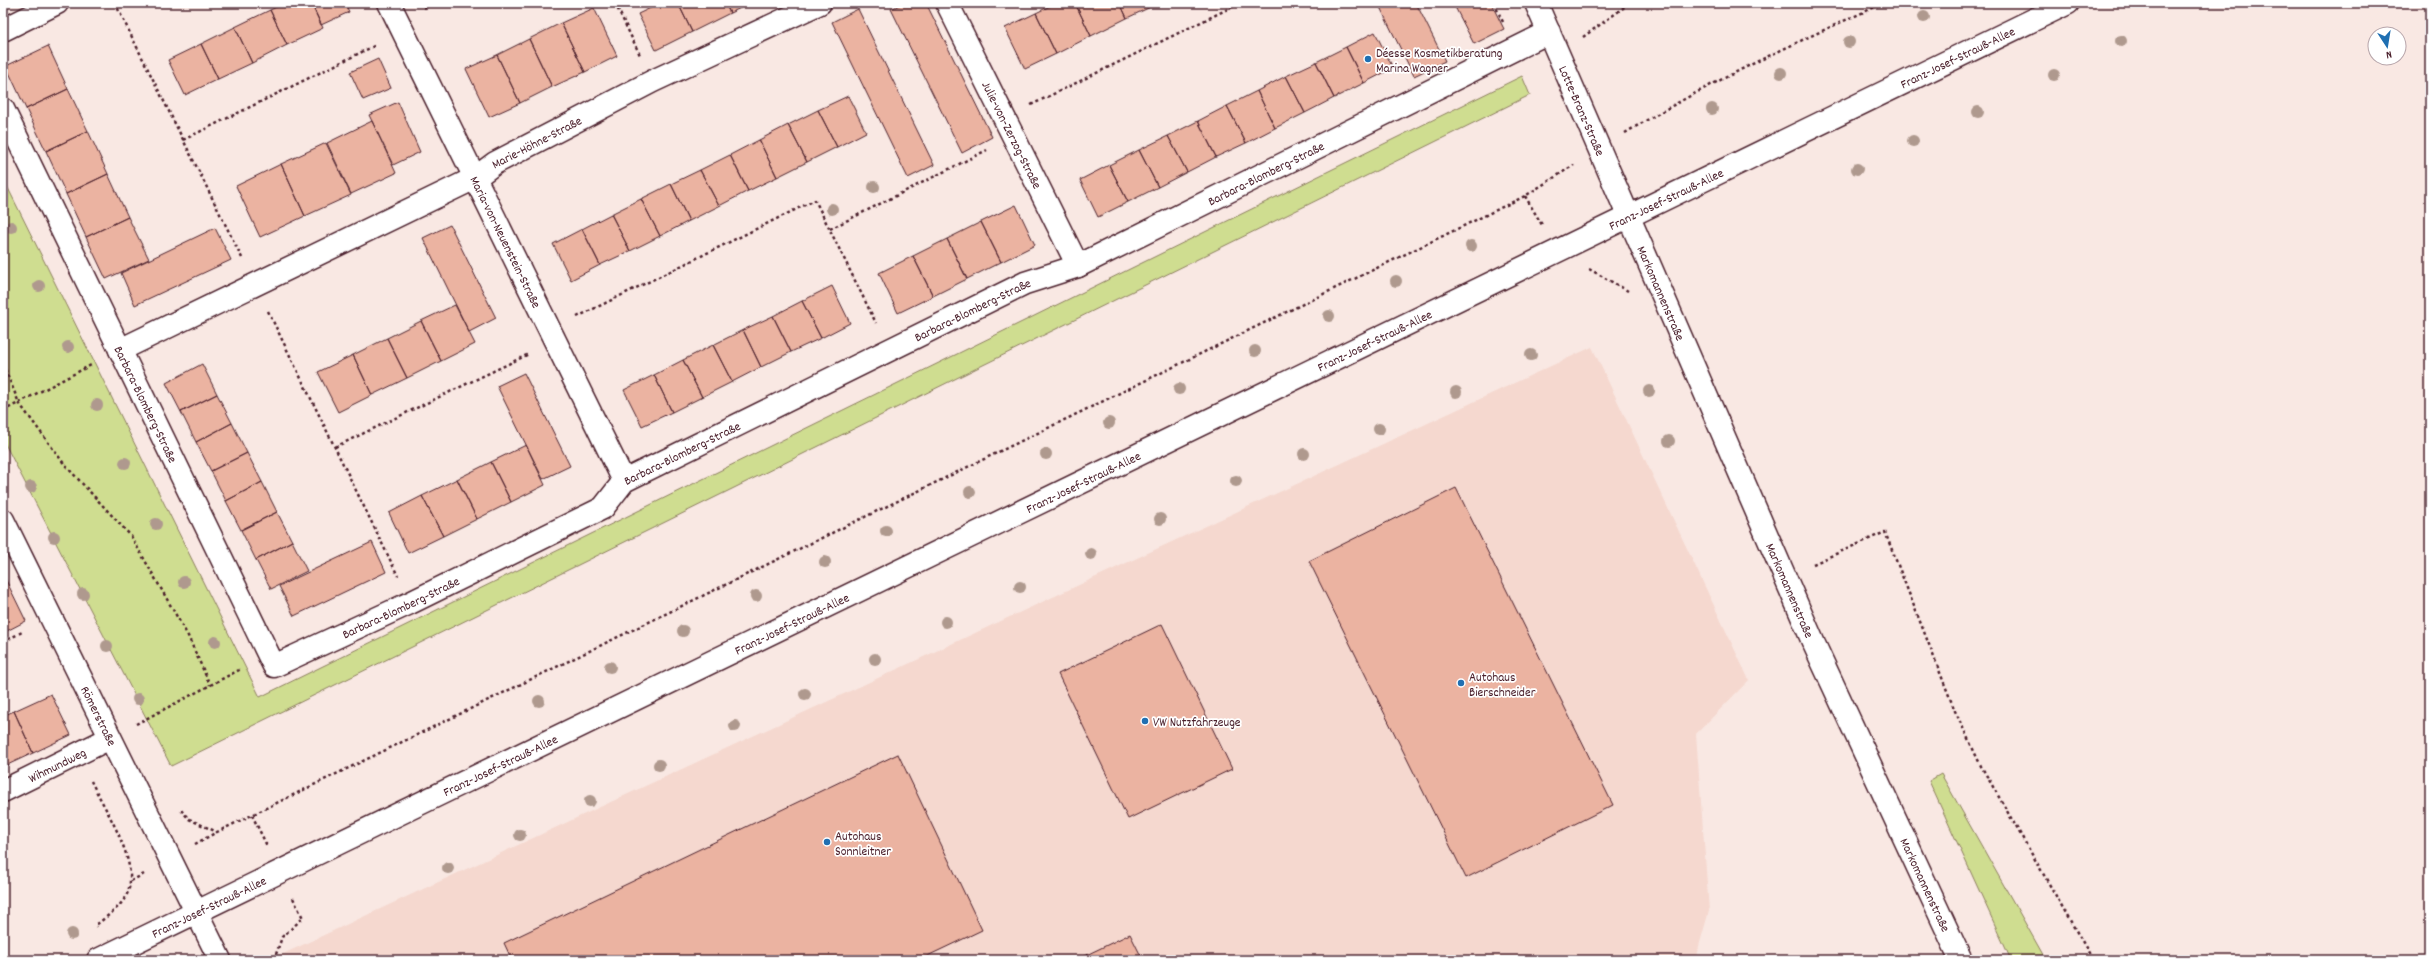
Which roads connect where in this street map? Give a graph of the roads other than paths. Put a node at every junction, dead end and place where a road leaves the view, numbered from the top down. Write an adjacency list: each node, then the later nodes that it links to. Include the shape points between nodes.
1 (57, 3): 7 (street)
2 (389, 3): 10 (street, Maria-von-Neuenstein-Straße)
3 (820, 3): 10 (street, Marie-Höhne-Straße, via 653,81 495,163)
4 (947, 3): 12 (street, Julie-von-Zerzog-Straße)
5 (1536, 3): 8 (street, Lotte-Branz-Straße)
6 (2068, 3): 11 (street, Franz-Josef-Strauß-Allee)
7 (3, 30)
8 (1549, 32): 11 (street, Lotte-Branz-Straße); 12 (street, Barbara-Blomberg-Straße)
9 (3, 109): 13 (street, Barbara-Blomberg-Straße)
10 (475, 178): 13 (street, Marie-Höhne-Straße); 14 (street, Maria-von-Neuenstein-Straße)
11 (1628, 218): 18 (street, Franz-Josef-Strauß-Allee); 21 (street, Markomannenstraße, via 1785,576)
12 (1078, 266): 14 (street, Barbara-Blomberg-Straße, via 1025,283)
13 (120, 350): 14 (street, Barbara-Blomberg-Straße, via 274,666 410,603 603,508)
14 (624, 481)
15 (3, 520): 16 (street, Römerstraße)
16 (110, 738): 17 (street, Wihmundweg); 18 (street, Römerstraße)
17 (3, 791)
18 (196, 912): 19 (street, Franz-Josef-Strauß-Allee); 20 (street, Römerstraße)
19 (98, 960)
20 (220, 960)
21 (1961, 960)

